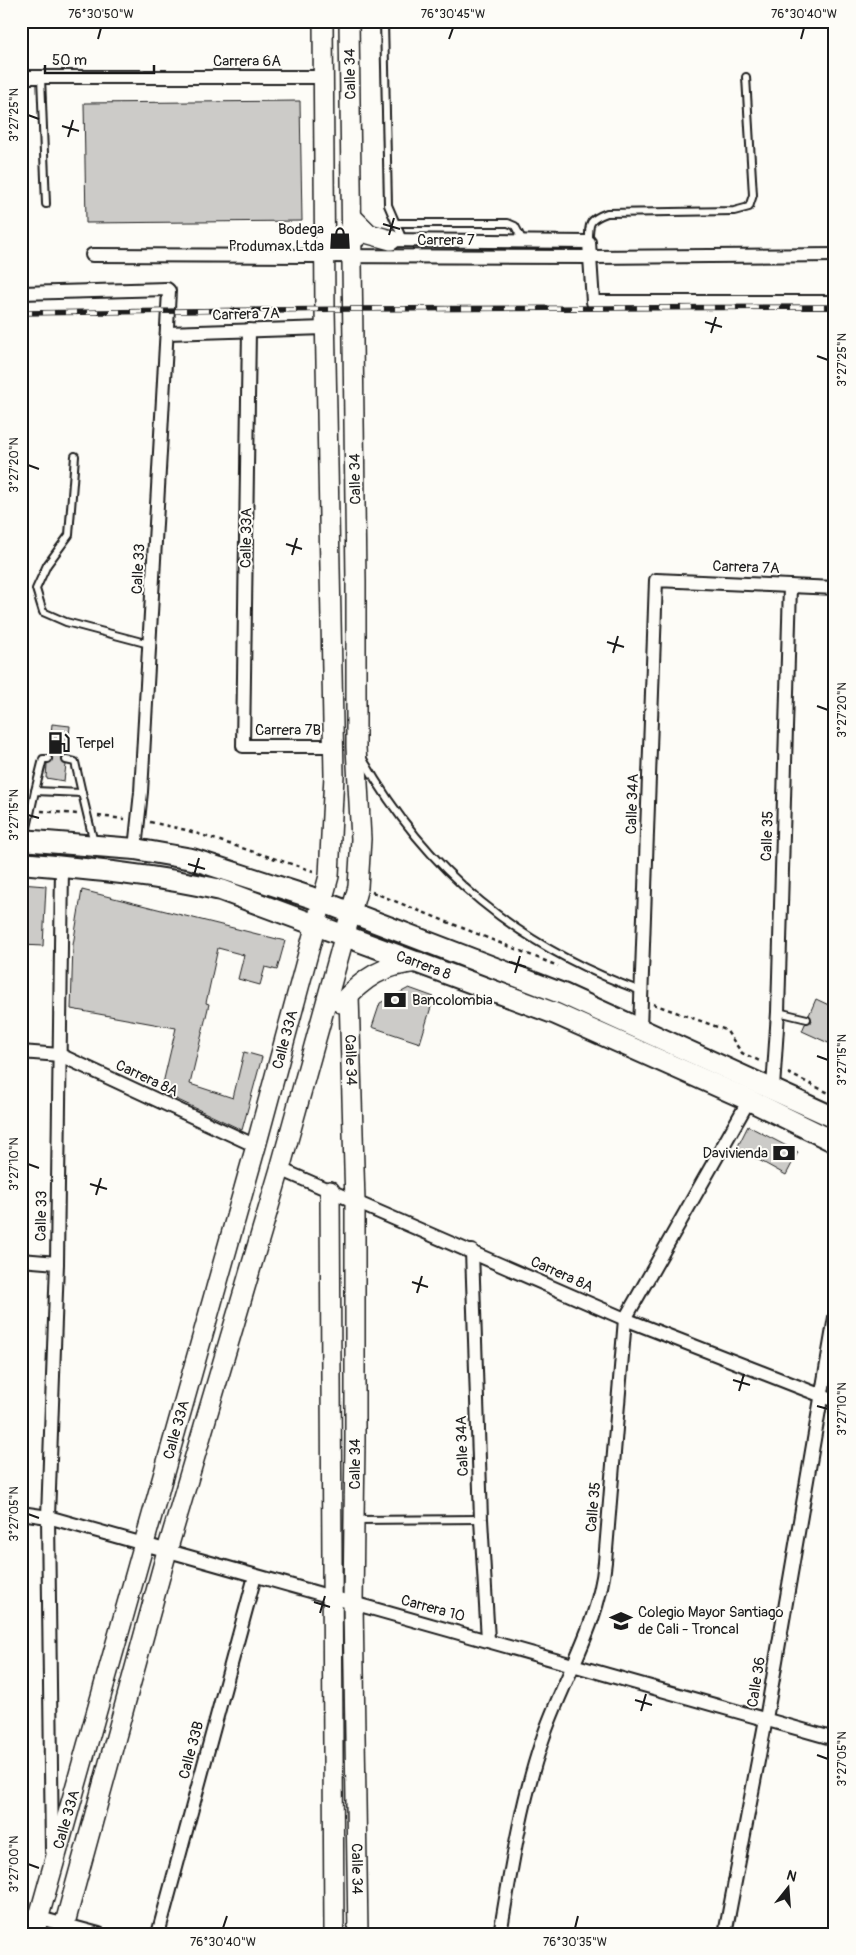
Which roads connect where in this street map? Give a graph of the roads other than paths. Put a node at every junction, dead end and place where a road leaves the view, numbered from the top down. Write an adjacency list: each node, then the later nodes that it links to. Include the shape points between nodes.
1 (323, 21): 6 (main road, Calle 34)
2 (349, 21): 9 (main road, Calle 34)
3 (384, 21): 10 (lane, via 388,206)
4 (21, 77): 5 (street, Carrera 6A)
5 (41, 77): 6 (street, Carrera 6A); 8 (lane)
6 (323, 77): 13 (main road, Calle 34)
7 (746, 77): 12 (lane, via 753,195 749,207 734,211 606,213 594,218 589,225)
8 (46, 204)
9 (352, 217): 10 (main road, via 369,234); 14 (main road, Calle 34)
10 (397, 234): 11 (street, Carrera 7); 11 (lane, via 508,223 515,226); 14 (street, Carrera 7)
11 (523, 241): 12 (street, Carrera 7)
12 (590, 242): 17 (street)
13 (324, 248): 14 (street, Carrera 7); 15 (street, Carrera 7); 20 (main road, Calle 34)
14 (352, 248): 17 (street, Carrera 7); 26 (main road, Calle 34)
15 (92, 255)
16 (835, 255): 17 (street, Carrera 7)
17 (590, 257): 19 (street, via 593,302)
18 (21, 292): 22 (street, Calle 33, via 168,290)
19 (835, 302)
20 (325, 328): 21 (street, Carrera 7A); 25 (main road, Calle 34)
21 (248, 330): 22 (street, Carrera 7A); 30 (street, Calle 33A)
22 (167, 333): 29 (street, Calle 33)
23 (75, 456): 29 (lane, via 69,535 47,565 36,589 43,612 66,622)
24 (656, 580): 27 (street, Carrera 7A); 47 (street, Calle 34A)
25 (330, 582): 26 (main road); 31 (main road, Calle 34)
26 (356, 582): 32 (main road, Calle 34)
27 (790, 586): 28 (street, Carrera 7A); 49 (street, Calle 35)
28 (835, 588)
29 (150, 644): 39 (street, Calle 33)
30 (243, 746): 31 (street, Carrera 7B)
31 (333, 746): 42 (main road, Calle 34, via 331,848)
32 (356, 747): 43 (main road, Calle 34, via 361,839 358,886); 47 (lane, via 396,812 426,849 473,896 535,942 568,961)
33 (48, 759): 35 (lane, via 43,759)
34 (66, 760): 36 (lane, via 74,762)
35 (36, 791): 36 (lane); 37 (lane)
36 (82, 793): 38 (lane)
37 (23, 840): 38 (main road, Carrera 8)
38 (95, 847): 39 (main road, Carrera 8)
39 (135, 849): 42 (main road, Carrera 8, via 192,859)
40 (21, 863): 41 (main road, Carrera 8)
41 (62, 867): 44 (main road, Carrera 8, via 177,880 221,890); 54 (street, Calle 33)
42 (323, 902): 43 (main road, Carrera 8); 44 (main road, Calle 34); 45 (main road)
43 (350, 912): 45 (main road, Calle 34); 51 (main road, Carrera 8, via 563,994)
44 (317, 924): 45 (main road, Carrera 8); 60 (main road, Calle 33A)
45 (340, 933): 46 (main road, Carrera 8); 52 (main road, Calle 33A); 57 (main road, via 297,1074)
46 (419, 962): 48 (main road, via 400,963 379,971); 56 (main road, Carrera 8, via 556,1014)
47 (641, 991): 51 (street, Calle 34A)
48 (348, 995): 52 (main road); 63 (main road, Calle 34)
49 (778, 1012): 50 (lane); 55 (street, Calle 35)
50 (807, 1019)
51 (640, 1029): 55 (main road, Carrera 8)
52 (318, 1034): 57 (main road, Calle 33A)
53 (21, 1052): 54 (street, Carrera 8A)
54 (60, 1056): 60 (street, Carrera 8A); 66 (street, Calle 33)
55 (772, 1088): 58 (main road, Carrera 8)
56 (749, 1100): 59 (main road, Carrera 8); 68 (street, Calle 35)
57 (299, 1102): 61 (main road, Calle 33A)
58 (835, 1118)
59 (835, 1142)
60 (256, 1146): 77 (main road, Calle 33A)
61 (280, 1169): 62 (street, Carrera 8A); 78 (main road, Calle 33A)
62 (330, 1192): 63 (street, Carrera 8A); 71 (main road, Calle 34)
63 (355, 1202): 64 (street, Carrera 8A); 72 (main road, Calle 34)
64 (472, 1252): 68 (street, Carrera 8A); 75 (street, Calle 34A)
65 (21, 1260): 66 (street)
66 (57, 1263): 74 (street, Calle 33)
67 (835, 1317): 69 (street, Calle 36)
68 (625, 1319): 69 (street, Carrera 8A); 83 (street, Calle 35, via 603,1579 587,1634)
69 (820, 1396): 70 (street, Carrera 8A); 84 (street, Calle 36)
70 (835, 1401)
71 (333, 1438): 72 (main road); 80 (main road, Calle 34)
72 (355, 1439): 76 (main road, Calle 34)
73 (21, 1513): 74 (street, Carrera 10)
74 (48, 1517): 77 (street, Carrera 10); 86 (street, Calle 33)
75 (481, 1519): 76 (lane); 82 (street, Calle 34A)
76 (355, 1520): 81 (main road, Calle 34)
77 (144, 1544): 78 (street, Carrera 10); 86 (main road, Calle 33A)
78 (167, 1551): 79 (street, Carrera 10); 88 (main road, Calle 33A)
79 (255, 1576): 80 (street, Carrera 10); 90 (street, Calle 33B)
80 (330, 1597): 81 (street, Carrera 10); 91 (main road, Calle 34)
81 (353, 1603): 82 (street, Carrera 10); 92 (main road, Calle 34)
82 (488, 1640): 83 (street, Carrera 10)
83 (572, 1664): 84 (street, Carrera 10); 93 (street, Calle 35, via 532,1772)
84 (766, 1719): 85 (street, Carrera 10); 94 (street, Calle 36)
85 (835, 1739)
86 (53, 1866): 87 (main road, Calle 33A)
87 (32, 1921): 88 (street)
88 (63, 1929): 89 (street)
89 (99, 1934)
90 (158, 1934)
91 (334, 1934)
92 (358, 1934)
93 (500, 1934)
94 (725, 1934)

